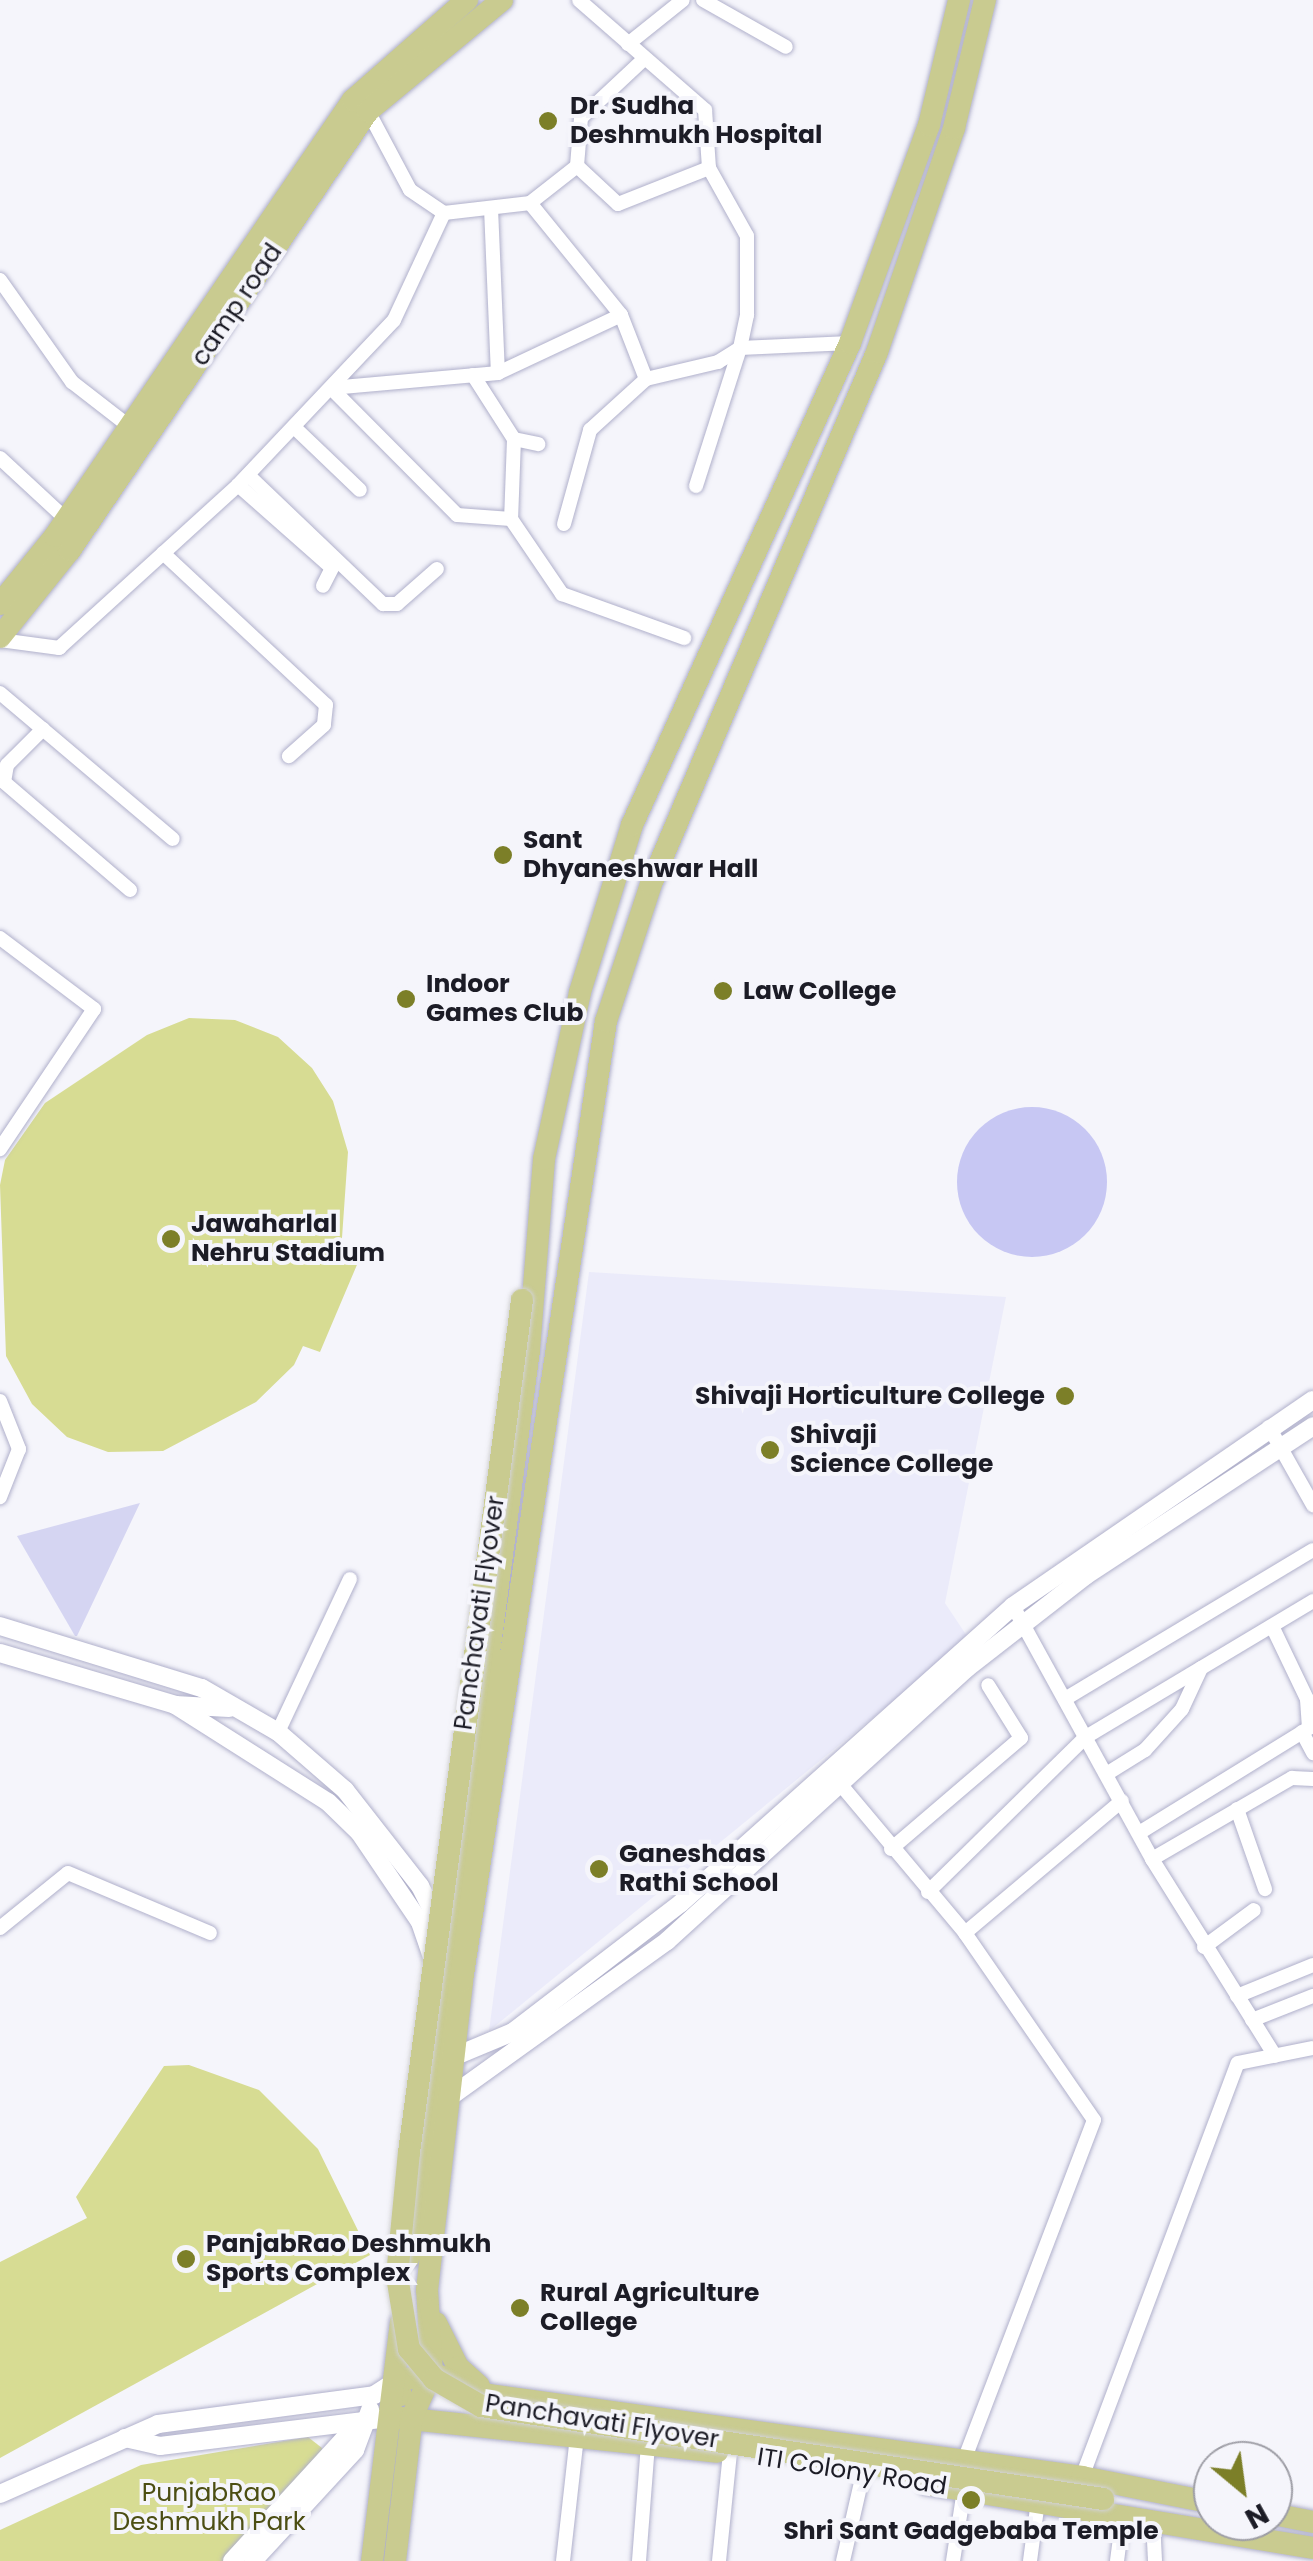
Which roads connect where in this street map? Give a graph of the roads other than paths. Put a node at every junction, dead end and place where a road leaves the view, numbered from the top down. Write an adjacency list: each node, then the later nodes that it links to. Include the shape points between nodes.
1 (467, 0): 22 (main road, camp road, via 352,100)
2 (502, 0): 11 (main road, camp road)
3 (579, 0): 8 (street)
4 (682, 0): 8 (street)
5 (703, 0): 9 (street)
6 (959, 0): 19 (main road, via 929,125)
7 (985, 0): 21 (main road, via 954,128)
8 (628, 44): 10 (street)
9 (786, 48)
10 (644, 59): 12 (street, via 581,118); 13 (street, via 705,110)
11 (368, 111): 16 (street, via 410,190); 22 (main road, camp road)
12 (577, 166): 13 (street, via 618,204); 14 (street)
13 (709, 168): 20 (street, via 747,236)
14 (530, 203): 15 (street); 18 (street)
15 (491, 208): 16 (street); 23 (street)
16 (444, 213): 26 (street, via 394,320)
17 (0, 280): 29 (street, via 72,382)
18 (621, 314): 23 (street); 25 (street)
19 (850, 343): 20 (street); 21 (main road); 27 (main road)
20 (740, 348): 25 (street, via 718,362); 35 (street)
21 (878, 352): 28 (main road)
22 (190, 357): 29 (main road, camp road); 39 (main road, camp road)
23 (498, 373): 24 (street)
24 (474, 375): 26 (street); 31 (street)
25 (646, 380): 38 (street, via 590,430)
26 (331, 388): 30 (street); 37 (street, via 457,515)
27 (820, 411): 28 (main road); 53 (main road, via 615,874 580,992 544,1160)
28 (848, 423): 97 (main road, via 651,884 606,1021)
29 (130, 427): 39 (main road, camp road)
30 (294, 427): 34 (street); 36 (street)
31 (514, 439): 32 (street); 37 (street)
32 (538, 444)
33 (0, 458): 39 (street)
34 (243, 480): 40 (street); 41 (street, via 383,604 397,604); 42 (street, via 332,568)
35 (696, 486)
36 (360, 490)
37 (511, 519): 45 (street, via 562,594)
38 (564, 524)
39 (74, 526): 43 (main road, camp road); 44 (main road, camp road)
40 (162, 554): 44 (street, via 60,648); 48 (street, via 326,705 324,726)
41 (437, 569)
42 (324, 586)
43 (0, 604)
44 (0, 638)
45 (684, 638)
46 (0, 693): 47 (street)
47 (43, 729): 49 (street); 50 (street, via 8,766 4,782)
48 (290, 756)
49 (173, 839)
50 (130, 890)
51 (0, 938): 52 (street, via 94,1009)
52 (0, 1148)
53 (536, 1267): 95 (main road); 95 (main road, Panchavati Flyover, bridge, via 522,1300)
54 (0, 1400): 59 (street, via 19,1449)
55 (1313, 1400): 57 (street)
56 (1313, 1426): 58 (street)
57 (1269, 1427): 58 (street); 64 (street)
58 (1281, 1446): 60 (street); 65 (street)
59 (0, 1497)
60 (1313, 1504)
61 (1313, 1550): 71 (street)
62 (350, 1579): 74 (street)
63 (1313, 1601): 67 (street)
64 (1013, 1606): 65 (street); 83 (street)
65 (1025, 1624): 71 (street); 80 (street)
66 (0, 1626): 73 (street, via 191,1684)
67 (1272, 1626): 69 (street); 75 (street, via 1306,1699 1309,1728)
68 (0, 1653): 72 (street)
69 (1201, 1668): 76 (street); 78 (street, via 1182,1709 1145,1750)
70 (988, 1685): 86 (street, via 1021,1738)
71 (1065, 1699): 76 (street)
72 (175, 1705): 73 (street); 95 (street, Panchavati Flyover, via 328,1802 359,1832)
73 (235, 1708): 74 (street)
74 (278, 1732): 95 (street, via 345,1790 420,1886)
75 (1302, 1732): 77 (street); 84 (street)
76 (1086, 1737): 78 (street); 89 (street)
77 (1313, 1753)
78 (1108, 1773): 81 (street)
79 (1313, 1779): 82 (street, via 1292,1778)
80 (841, 1785): 85 (street); 86 (street)
81 (1122, 1801): 84 (street); 92 (street)
82 (1237, 1809): 87 (street); 88 (street)
83 (760, 1830): 85 (street); 103 (street, via 513,2032)
84 (1139, 1833): 87 (street)
85 (774, 1845): 104 (street, via 667,1941)
86 (891, 1849): 89 (street)
87 (1152, 1859): 94 (street)
88 (1264, 1890)
89 (928, 1892): 92 (street)
90 (1254, 1910): 94 (street)
91 (0, 1928): 93 (street, via 68,1873)
92 (965, 1932): 112 (street, via 1094,2120)
93 (210, 1933)
94 (1204, 1947): 98 (street)
95 (441, 1954): 97 (street); 103 (main road); 119 (main road, Panchavati Flyover, bridge, via 396,2276 405,2338 434,2379 481,2406 1103,2500 1126,2504)
96 (1313, 1965): 98 (street)
97 (462, 1981): 103 (main road)
98 (1237, 1996): 100 (street)
99 (1313, 1996): 100 (street)
100 (1252, 2020): 102 (street)
101 (1313, 2048): 102 (street)
102 (1275, 2056): 114 (street, via 1238,2063)
103 (445, 2060): 104 (main road)
104 (440, 2103): 105 (main road); 108 (main road)
105 (428, 2290): 106 (main road); 107 (main road, via 440,2337)
106 (432, 2373): 107 (main road); 108 (main road); 108 (main road)
107 (488, 2394): 112 (main road)
108 (386, 2408): 109 (main road, ITI Colony Road); 116 (street, via 158,2424); 122 (street, via 350,2432); 123 (street); 124 (main road); 125 (main road)
109 (577, 2437): 110 (main road, ITI Colony Road); 126 (street)
110 (648, 2444): 111 (main road, ITI Colony Road); 127 (street)
111 (730, 2453): 113 (main road, ITI Colony Road); 128 (street)
112 (964, 2461): 114 (main road)
113 (863, 2474): 115 (main road, ITI Colony Road); 129 (street)
114 (1082, 2477): 117 (main road)
115 (964, 2490): 118 (main road, ITI Colony Road); 130 (street)
116 (0, 2494)
117 (1193, 2499)
118 (1038, 2502): 119 (main road, ITI Colony Road); 131 (street)
119 (1138, 2517): 121 (main road, ITI Colony Road); 132 (street); 133 (street)
120 (1313, 2548): 121 (main road, ITI Colony Road)
121 (1280, 2552)
122 (232, 2561)
123 (253, 2561)
124 (372, 2561)
125 (395, 2561)
126 (563, 2561)
127 (639, 2561)
128 (719, 2561)
129 (843, 2561)
130 (953, 2561)
131 (1030, 2561)
132 (1117, 2561)
133 (1155, 2561)

